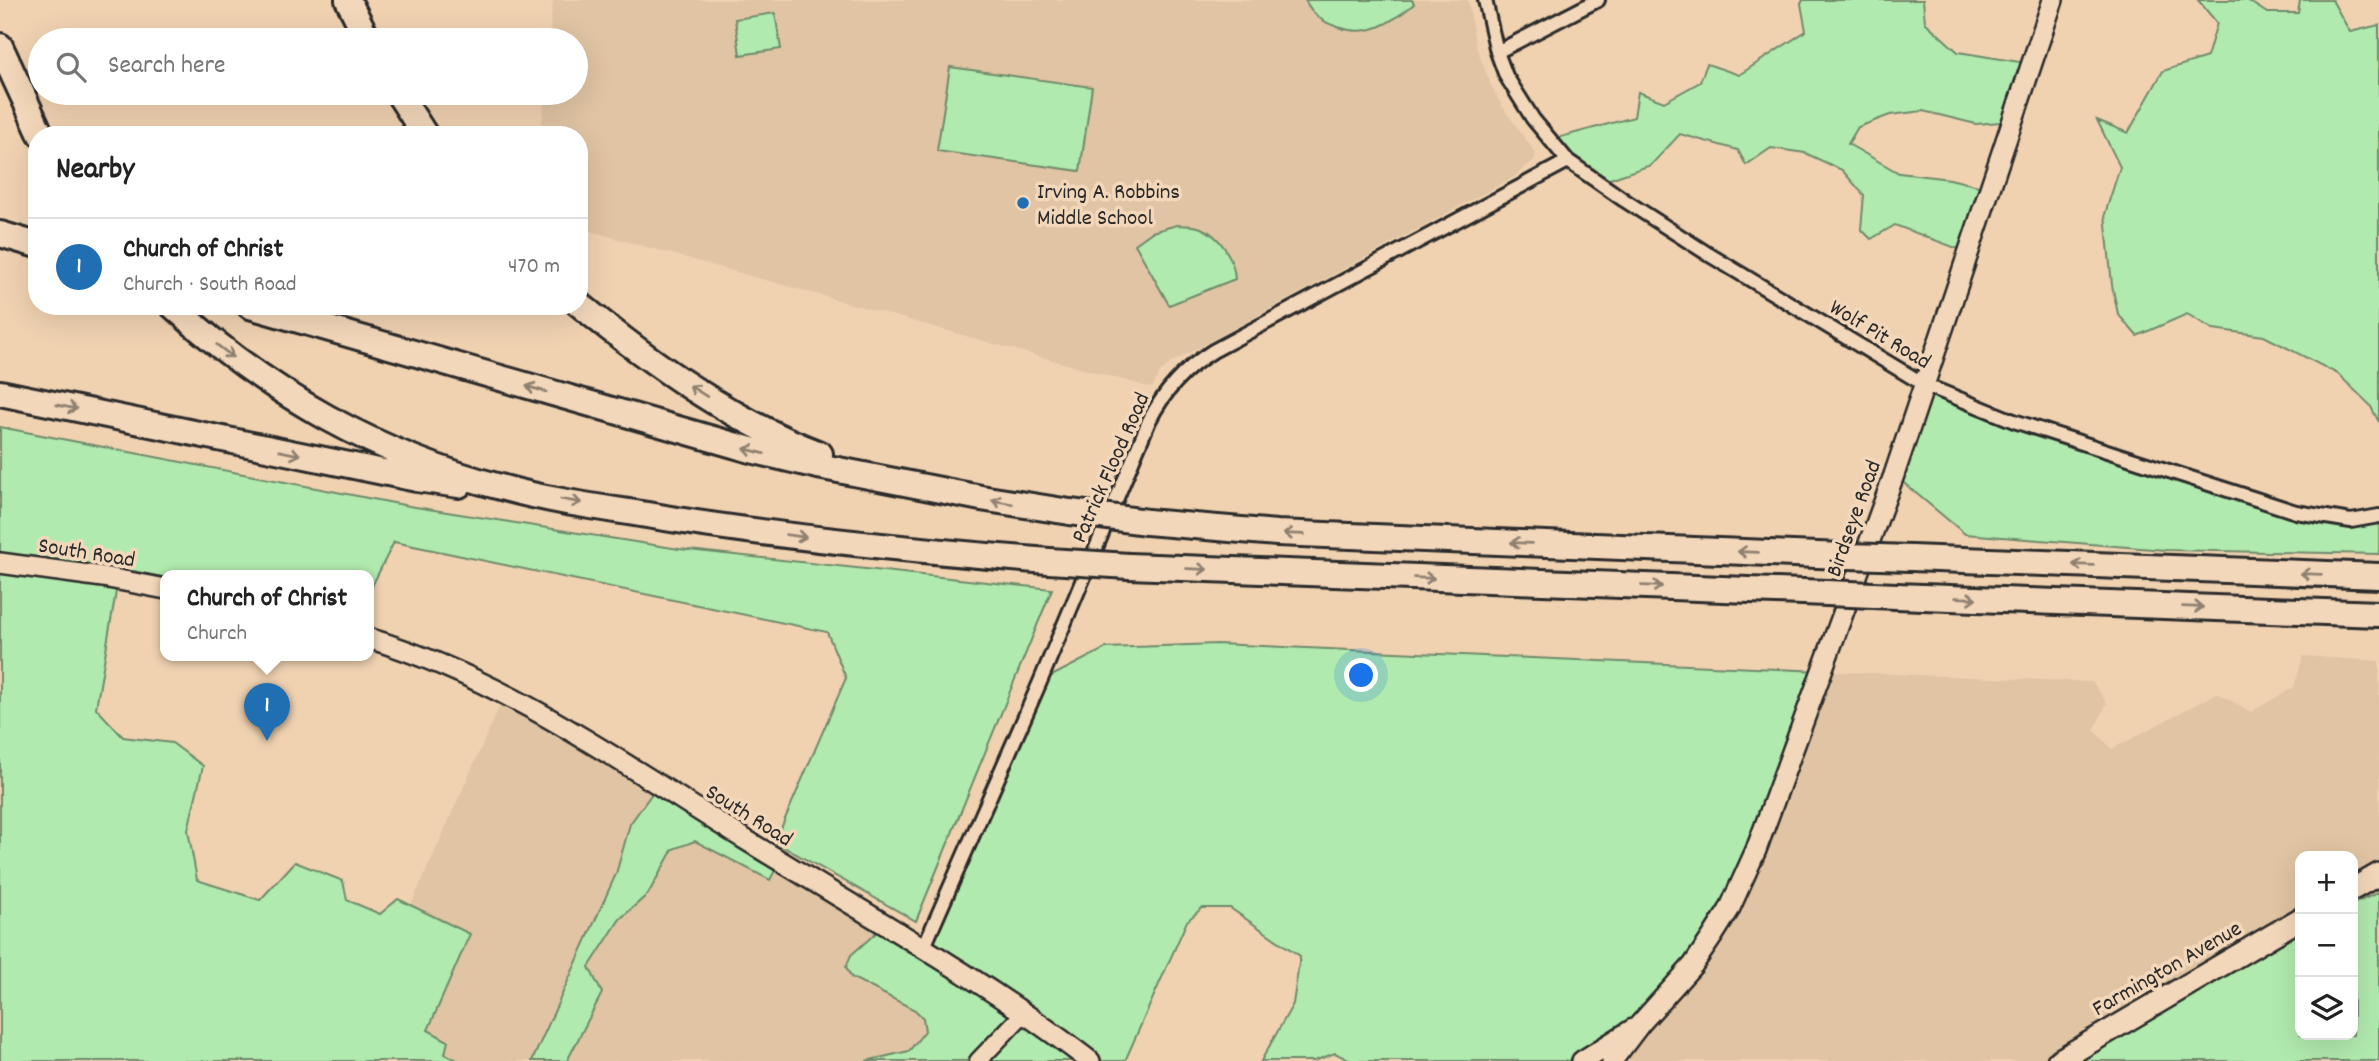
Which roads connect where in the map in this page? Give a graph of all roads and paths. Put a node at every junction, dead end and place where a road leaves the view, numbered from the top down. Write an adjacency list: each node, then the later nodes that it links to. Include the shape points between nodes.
1 (348, 0): 5 (highway)
2 (1485, 0): 7 (street, Wolf Pit Road)
3 (1598, 0): 7 (street)
4 (2053, 0): 17 (main road, Birdseye Road)
5 (362, 28)
6 (0, 46): 9 (highway)
7 (1497, 52): 11 (street, Wolf Pit Road, via 1517,97)
8 (406, 105): 10 (highway)
9 (37, 126)
10 (419, 126)
11 (1568, 160): 17 (street, Wolf Pit Road, via 1708,254); 30 (street, Patrick Flood Road, via 1213,351 1168,389 1149,421)
12 (0, 234): 13 (highway)
13 (28, 242)
14 (588, 311): 19 (highway, one-way to 14, via 760,428 670,372)
15 (184, 315): 20 (highway, one-way to 20, via 235,359 319,413 399,452)
16 (281, 315): 19 (highway, one-way to 16, via 713,440)
17 (1925, 385): 21 (street, Wolf Pit Road, via 2014,421 2296,512 2351,521); 32 (main road, Birdseye Road, via 1745,876 1693,965)
18 (0, 394): 20 (highway, one-way to 20, via 417,479)
19 (893, 479): 23 (highway, one-way to 19, bridge, via 1277,533 1070,512)
20 (504, 488): 25 (highway, one-way to 25, bridge, via 788,536 1049,561)
21 (2379, 516)
22 (0, 562): 24 (main road, South Road)
23 (2379, 576)
24 (160, 588)
25 (2379, 614)
26 (374, 640): 30 (main road, South Road, via 479,680 533,709)
27 (2379, 874): 28 (main road)
28 (2358, 886)
29 (2295, 922): 37 (main road, Farmington Avenue)
30 (923, 948): 31 (main road, South Road)
31 (1024, 1013): 33 (street); 34 (main road, South Road)
32 (1640, 1024): 35 (main road, Birdseye Road); 36 (main road, Birdseye Road)
33 (978, 1061)
34 (1090, 1061)
35 (1582, 1061)
36 (1612, 1061)
37 (2058, 1061)

